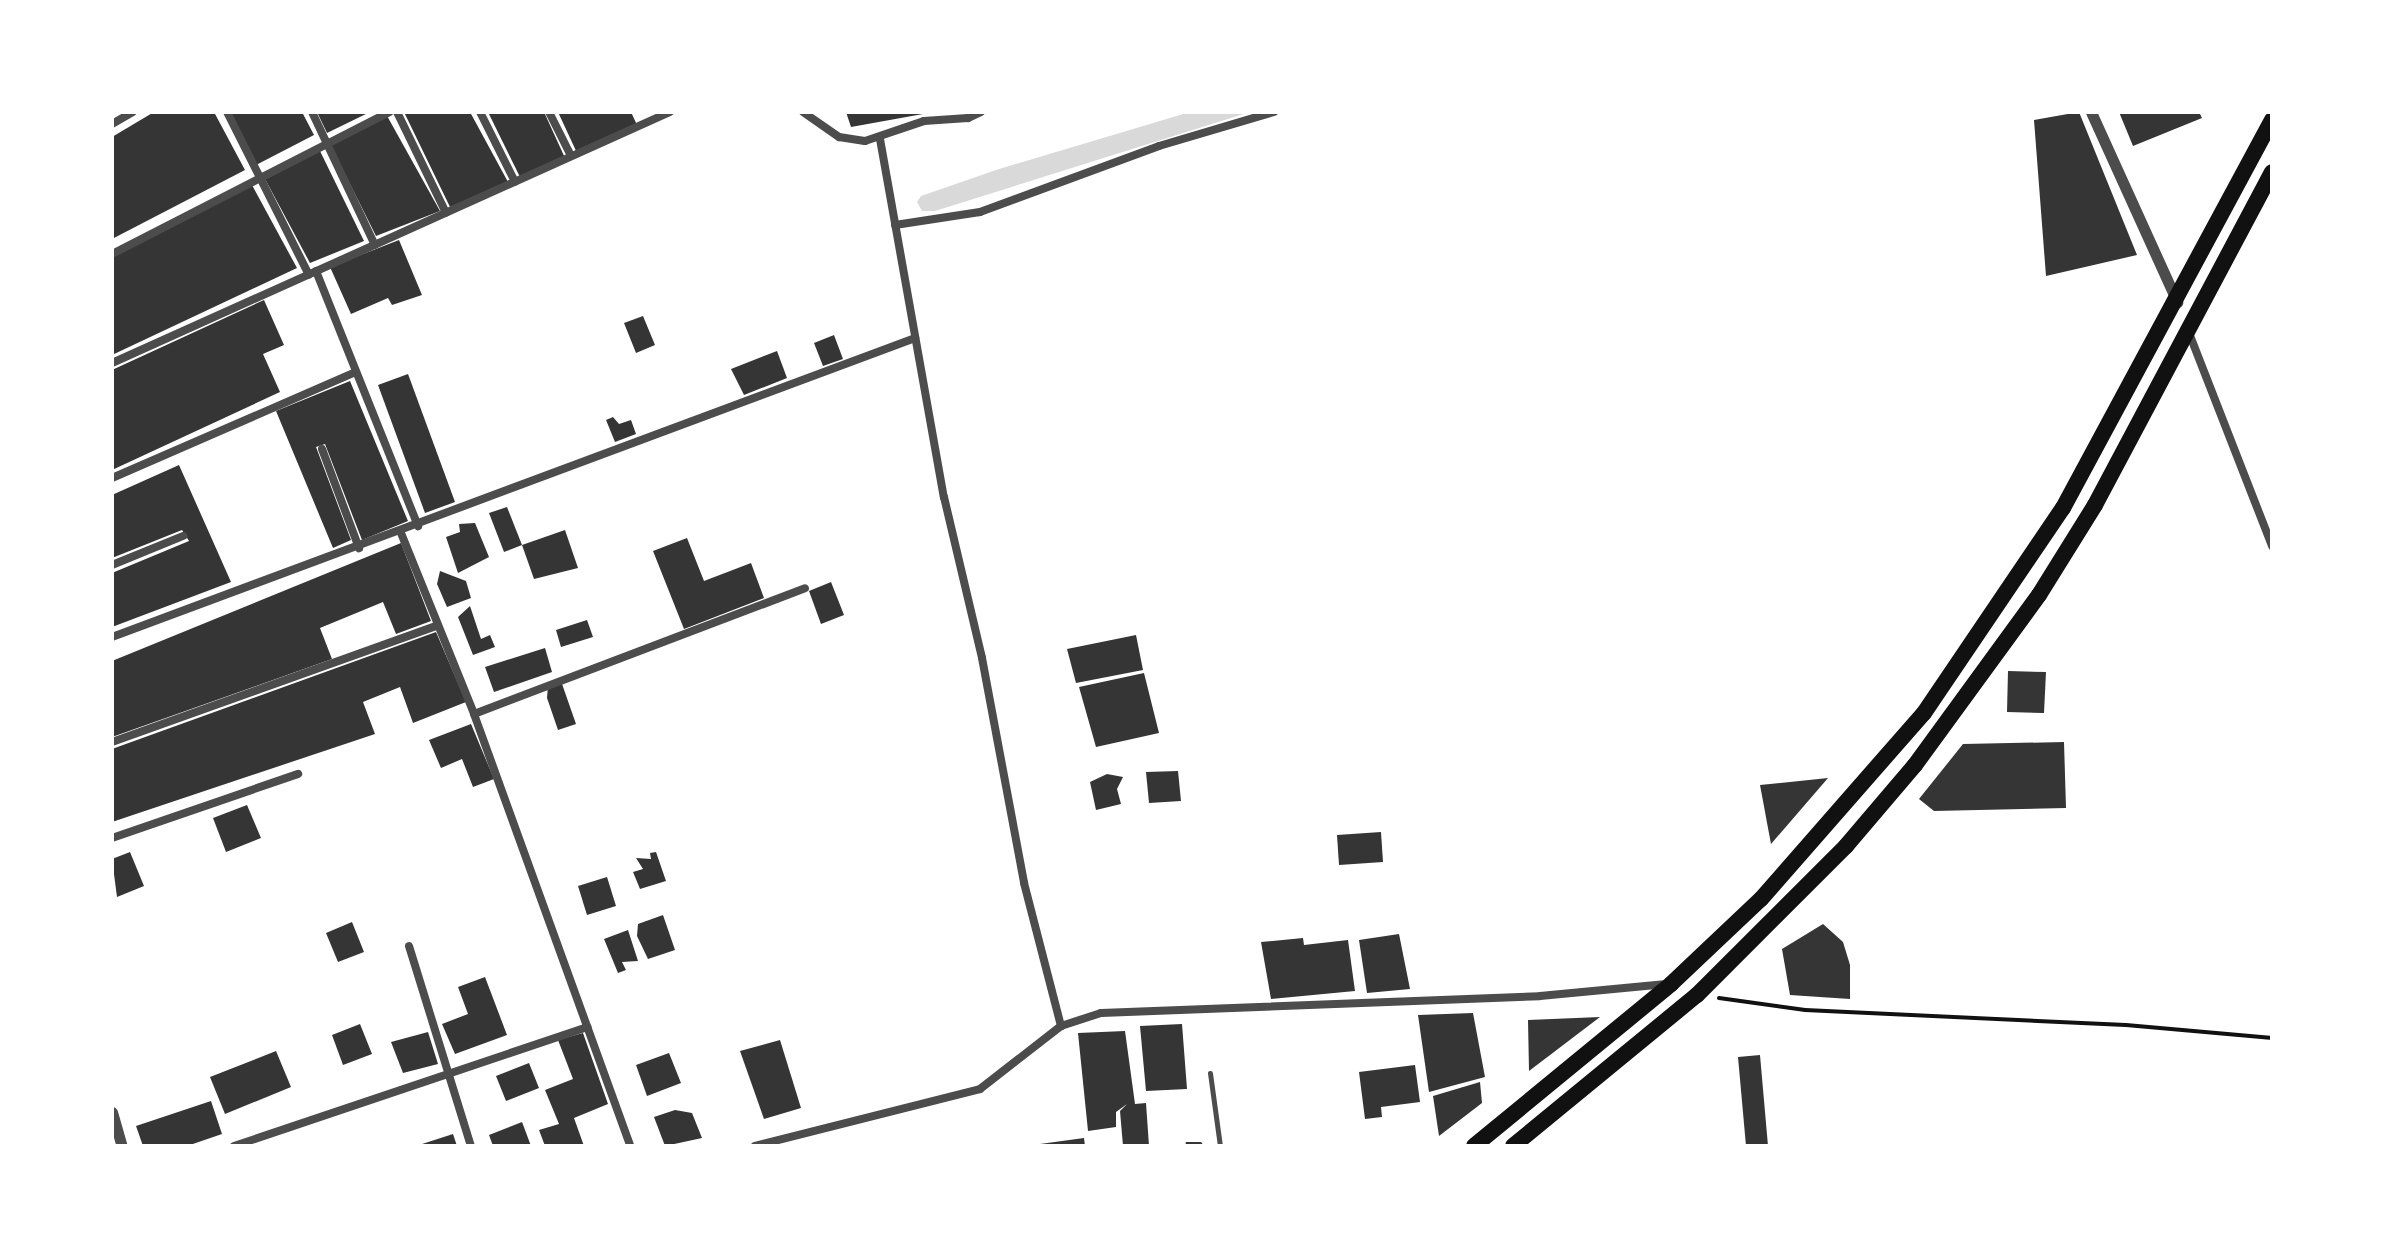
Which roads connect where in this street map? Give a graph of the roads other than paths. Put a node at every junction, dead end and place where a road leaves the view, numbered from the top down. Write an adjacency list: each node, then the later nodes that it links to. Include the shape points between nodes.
1 (133, 112): 16 (street)
2 (227, 112): 21 (street)
3 (312, 112): 18 (street)
4 (390, 112): 18 (street)
5 (397, 112): 23 (street)
6 (480, 112): 22 (street)
7 (549, 112): 19 (street)
8 (639, 112): 15 (street)
9 (670, 112): 15 (street)
10 (803, 112): 17 (street, via 839,137)
11 (981, 112): 17 (street, via 924,121)
12 (1274, 112): 24 (street, via 1159,146 980,212)
13 (2091, 112): 28 (street)
14 (2272, 120): 28 (highway)
15 (644, 123): 19 (street)
16 (112, 124)
17 (880, 139): 24 (street)
18 (327, 144): 21 (street); 25 (street)
19 (571, 156): 22 (street)
20 (2272, 172): 29 (highway)
21 (260, 178): 26 (street); 27 (street)
22 (515, 182): 23 (street)
23 (446, 213): 25 (street)
24 (895, 225): 30 (street)
25 (375, 245): 27 (street)
26 (112, 254)
27 (312, 273): 31 (street); 32 (street)
28 (2177, 302): 49 (highway, via 2063,508 1924,713 1761,899)
29 (2189, 333): 38 (street); 63 (highway, via 2095,505 1979,682 1846,846 1697,995)
30 (915, 338): 35 (street); 50 (street, via 1024,883)
31 (112, 363)
32 (356, 372): 34 (street); 35 (street)
33 (322, 449): 39 (street)
34 (112, 478)
35 (418, 526): 36 (street)
36 (401, 533): 39 (street); 42 (street)
37 (183, 536): 40 (street)
38 (2272, 546)
39 (359, 548): 43 (street)
40 (112, 565)
41 (805, 588): 44 (street)
42 (438, 625): 44 (street); 45 (street)
43 (112, 637)
44 (474, 714): 51 (street)
45 (112, 742)
46 (298, 774): 47 (street)
47 (112, 838)
48 (409, 946): 52 (street)
49 (1671, 984): 50 (street, via 1540,996 1101,1013); 62 (highway)
50 (1061, 1026): 55 (street, via 980,1089)
51 (587, 1027): 52 (street); 59 (street)
52 (448, 1073): 57 (street); 58 (street)
53 (1210, 1073): 61 (lane)
54 (112, 1112): 56 (street)
55 (771, 1144): 60 (street)
56 (122, 1146)
57 (234, 1146)
58 (471, 1146)
59 (630, 1146)
60 (755, 1146)
61 (1220, 1146)
62 (1474, 1146)
63 (1513, 1146)

